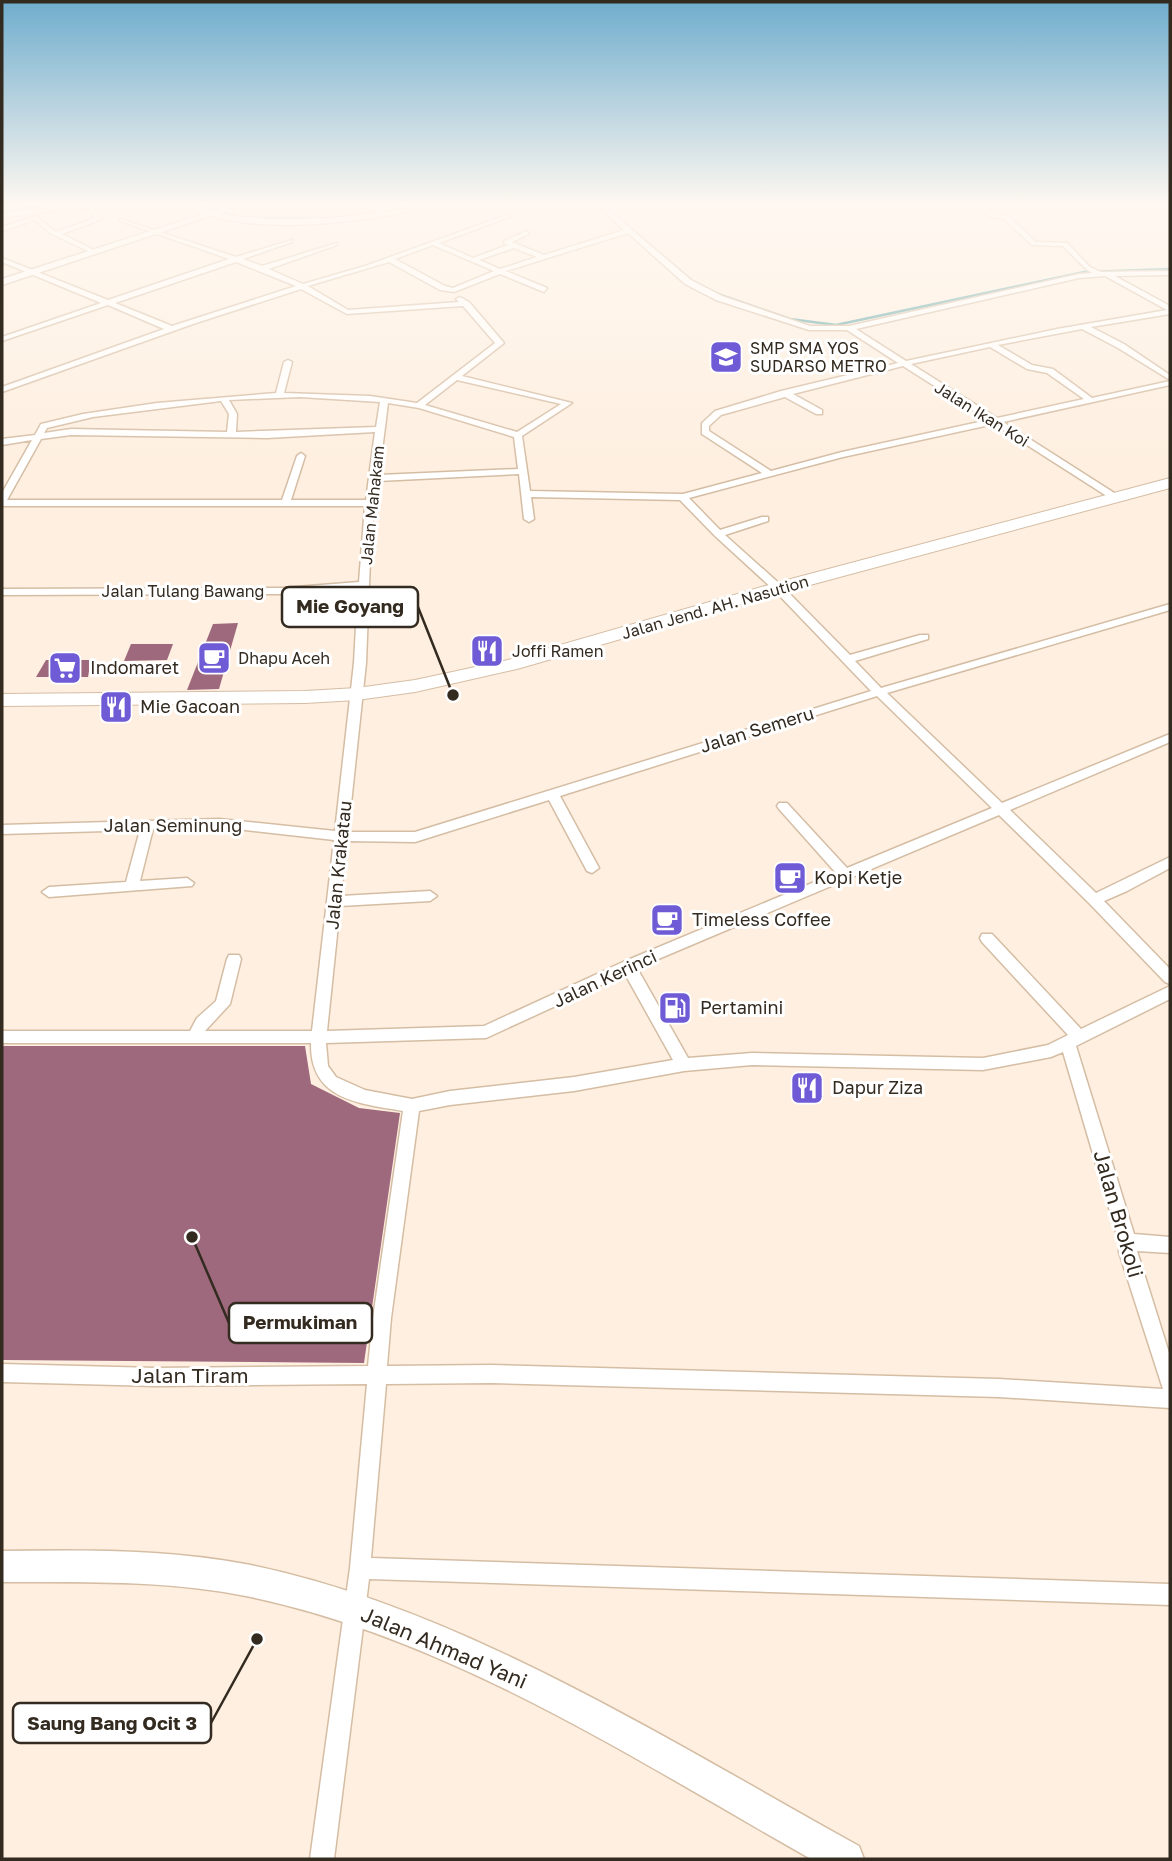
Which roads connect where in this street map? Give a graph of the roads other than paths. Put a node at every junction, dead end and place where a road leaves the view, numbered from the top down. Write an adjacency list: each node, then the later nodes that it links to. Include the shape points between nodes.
1 (81, 292): 9 (street)
2 (139, 292): 9 (street)
3 (284, 292): 13 (street)
4 (312, 292): 10 (street, via 347,312)
5 (452, 292): 10 (street)
6 (707, 292): 14 (street, via 809,328)
7 (1009, 292): 14 (street)
8 (1134, 292): 11 (street)
9 (108, 303): 13 (street); 15 (street)
10 (466, 304): 19 (street, via 500,343)
11 (1170, 311): 12 (street)
12 (1083, 326): 16 (street); 20 (street)
13 (172, 328): 21 (street)
14 (849, 328): 18 (street, Jalan Ikan Koi)
15 (2, 339)
16 (993, 345): 18 (street); 26 (street, via 1030,367 1050,372)
17 (288, 362): 23 (street)
18 (903, 365): 22 (street); 29 (street, Jalan Ikan Koi)
19 (455, 377): 27 (street); 33 (street, via 568,403)
20 (1170, 380): 26 (street)
21 (2, 390)
22 (784, 393): 28 (street); 37 (street, via 718,413 705,425 705,432)
23 (279, 395): 24 (street); 25 (street)
24 (224, 398): 31 (street, via 60,422 44,426); 32 (street, via 233,414)
25 (384, 401): 27 (street); 30 (street, Jalan Mahakam)
26 (1091, 401): 29 (street)
27 (418, 406): 33 (street)
28 (819, 412)
29 (994, 421): 37 (street); 42 (street, Jalan Ikan Koi)
30 (380, 429): 32 (street); 38 (street, Jalan Mahakam)
31 (39, 435): 32 (street); 34 (street); 43 (street)
32 (231, 435)
33 (518, 435): 36 (street)
34 (2, 442)
35 (301, 456): 44 (street)
36 (524, 471): 38 (street); 40 (street)
37 (769, 474): 41 (street)
38 (373, 478): 45 (street, Jalan Mahakam)
39 (1170, 483): 42 (highway, Jalan Jend. AH. Nasution)
40 (525, 494): 41 (street); 46 (street)
41 (683, 497): 48 (street)
42 (1116, 498): 50 (highway, Jalan Jend. AH. Nasution)
43 (2, 502): 44 (street)
44 (286, 502): 45 (street)
45 (370, 503): 49 (street, Jalan Mahakam)
46 (529, 519)
47 (765, 519): 48 (street)
48 (718, 534): 50 (street)
49 (365, 585): 51 (street, Jalan Tulang Bawang, via 283,591); 56 (street, Jalan Mahakam)
50 (778, 588): 54 (street); 56 (highway, Jalan Jend. AH. Nasution, via 511,665)
51 (2, 592)
52 (1170, 607): 55 (street, Jalan Semeru)
53 (924, 637): 54 (street)
54 (849, 659): 55 (street)
55 (879, 692): 59 (street, Jalan Semeru); 61 (street)
56 (357, 694): 57 (highway, Jalan Jend. AH. Nasution); 64 (street, Jalan Krakatau)
57 (2, 700)
58 (1170, 738): 61 (street, Jalan Kerinci)
59 (553, 795): 64 (street, Jalan Semeru, via 415,836); 66 (street)
60 (783, 806): 67 (street)
61 (1001, 808): 67 (street, Jalan Kerinci); 72 (street)
62 (148, 824): 63 (street, Jalan Seminung); 64 (street, Jalan Seminung, via 219,823); 69 (street)
63 (2, 829)
64 (343, 836): 73 (street, Jalan Krakatau)
65 (1170, 862): 72 (street)
66 (592, 868)
67 (846, 876): 76 (street, Jalan Kerinci)
68 (187, 883): 69 (street)
69 (132, 886): 70 (street)
70 (49, 892)
71 (430, 896): 73 (street)
72 (1094, 899): 77 (street)
73 (335, 901): 79 (street, Jalan Krakatau)
74 (987, 938): 82 (street)
75 (234, 959): 81 (street, via 223,1004 202,1021)
76 (628, 966): 79 (street, Jalan Kerinci, via 486,1032); 83 (street)
77 (1170, 978)
78 (1170, 992): 82 (street, Jalan Krakatau)
79 (319, 1036): 81 (street, Jalan Kerinci); 84 (street, Jalan Krakatau, via 322,1072 338,1087)
80 (2, 1037): 81 (street, Jalan Kerinci)
81 (195, 1037)
82 (1074, 1041): 83 (street, Jalan Krakatau, via 1014,1060 984,1064 779,1058); 85 (street, Jalan Brokoli)
83 (684, 1066): 84 (street, Jalan Krakatau)
84 (412, 1105): 88 (street, via 382,1318)
85 (1128, 1242): 86 (street); 89 (street, Jalan Brokoli)
86 (1170, 1245)
87 (2, 1373): 88 (street, Jalan Tiram)
88 (379, 1376): 90 (street, Jalan Tiram, via 492,1374 999,1388); 92 (street)
89 (1170, 1384)
90 (1170, 1399)
91 (2, 1566): 94 (main road, Jalan Ahmad Yani, via 169,1570 245,1580)
92 (360, 1567): 93 (street); 94 (street)
93 (1170, 1595)
94 (355, 1609): 95 (street); 96 (main road, Jalan Ahmad Yani, via 536,1688)
95 (322, 1859)
96 (846, 1859)

